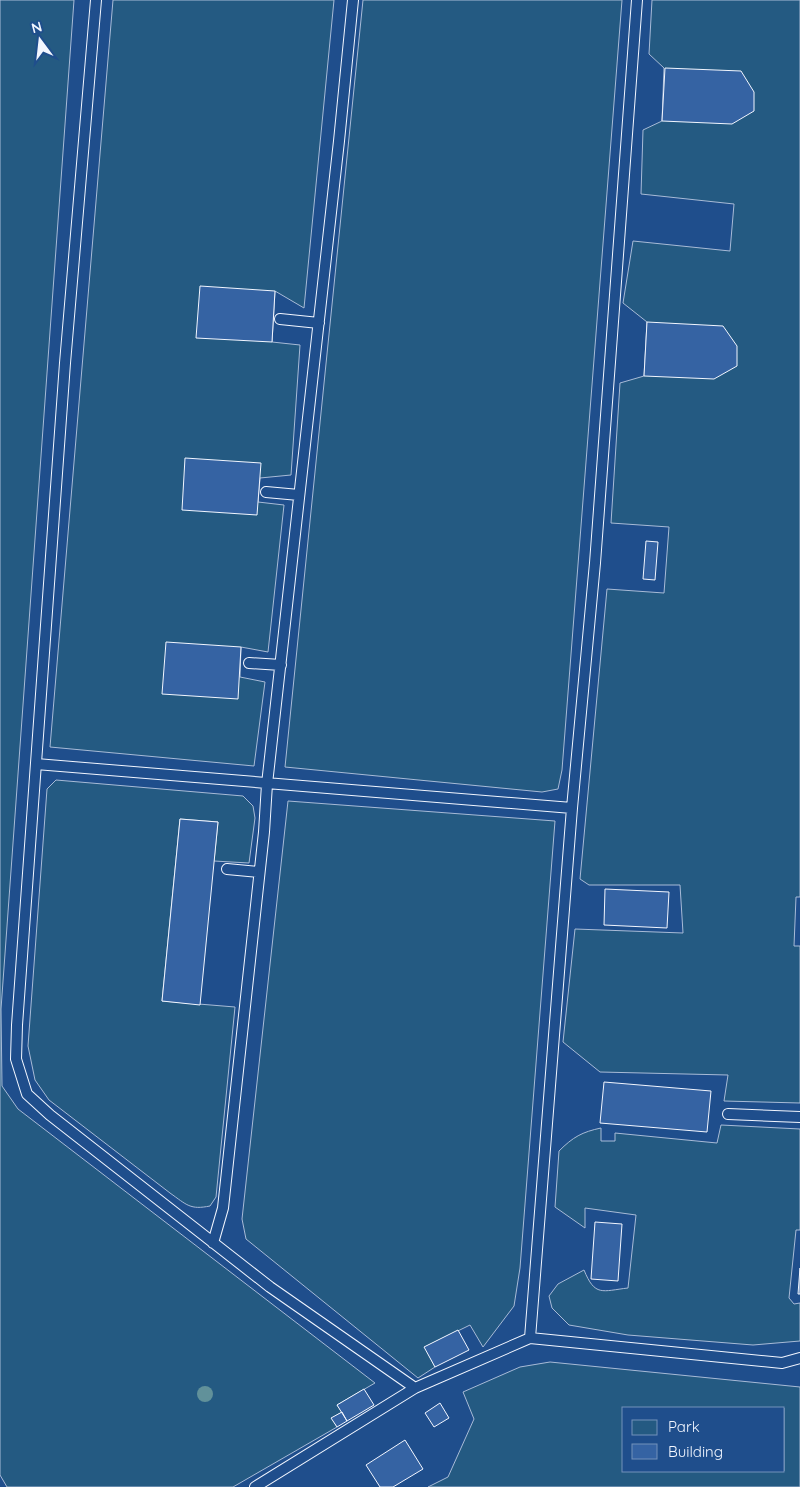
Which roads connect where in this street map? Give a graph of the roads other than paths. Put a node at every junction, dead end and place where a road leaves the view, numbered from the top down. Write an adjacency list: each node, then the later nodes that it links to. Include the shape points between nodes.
1 (96, 0): 10 (lane)
2 (353, 0): 5 (lane)
3 (637, 0): 12 (lane, via 595,563)
4 (280, 319): 5 (lane)
5 (319, 323): 7 (lane)
6 (266, 492): 7 (lane)
7 (300, 495): 9 (lane)
8 (249, 663): 9 (lane)
9 (280, 665): 11 (lane)
10 (36, 764): 11 (lane); 17 (lane, via 16,1059 27,1094)
11 (267, 784): 12 (lane); 14 (lane)
12 (572, 808): 18 (lane)
13 (227, 869): 14 (lane)
14 (259, 872): 17 (lane, via 223,1208)
15 (728, 1114): 16 (lane)
16 (800, 1117)
17 (213, 1244): 20 (lane)
18 (530, 1338): 19 (lane, via 782,1363); 20 (lane)
19 (800, 1358)
20 (415, 1388): 21 (lane)
21 (254, 1487)

